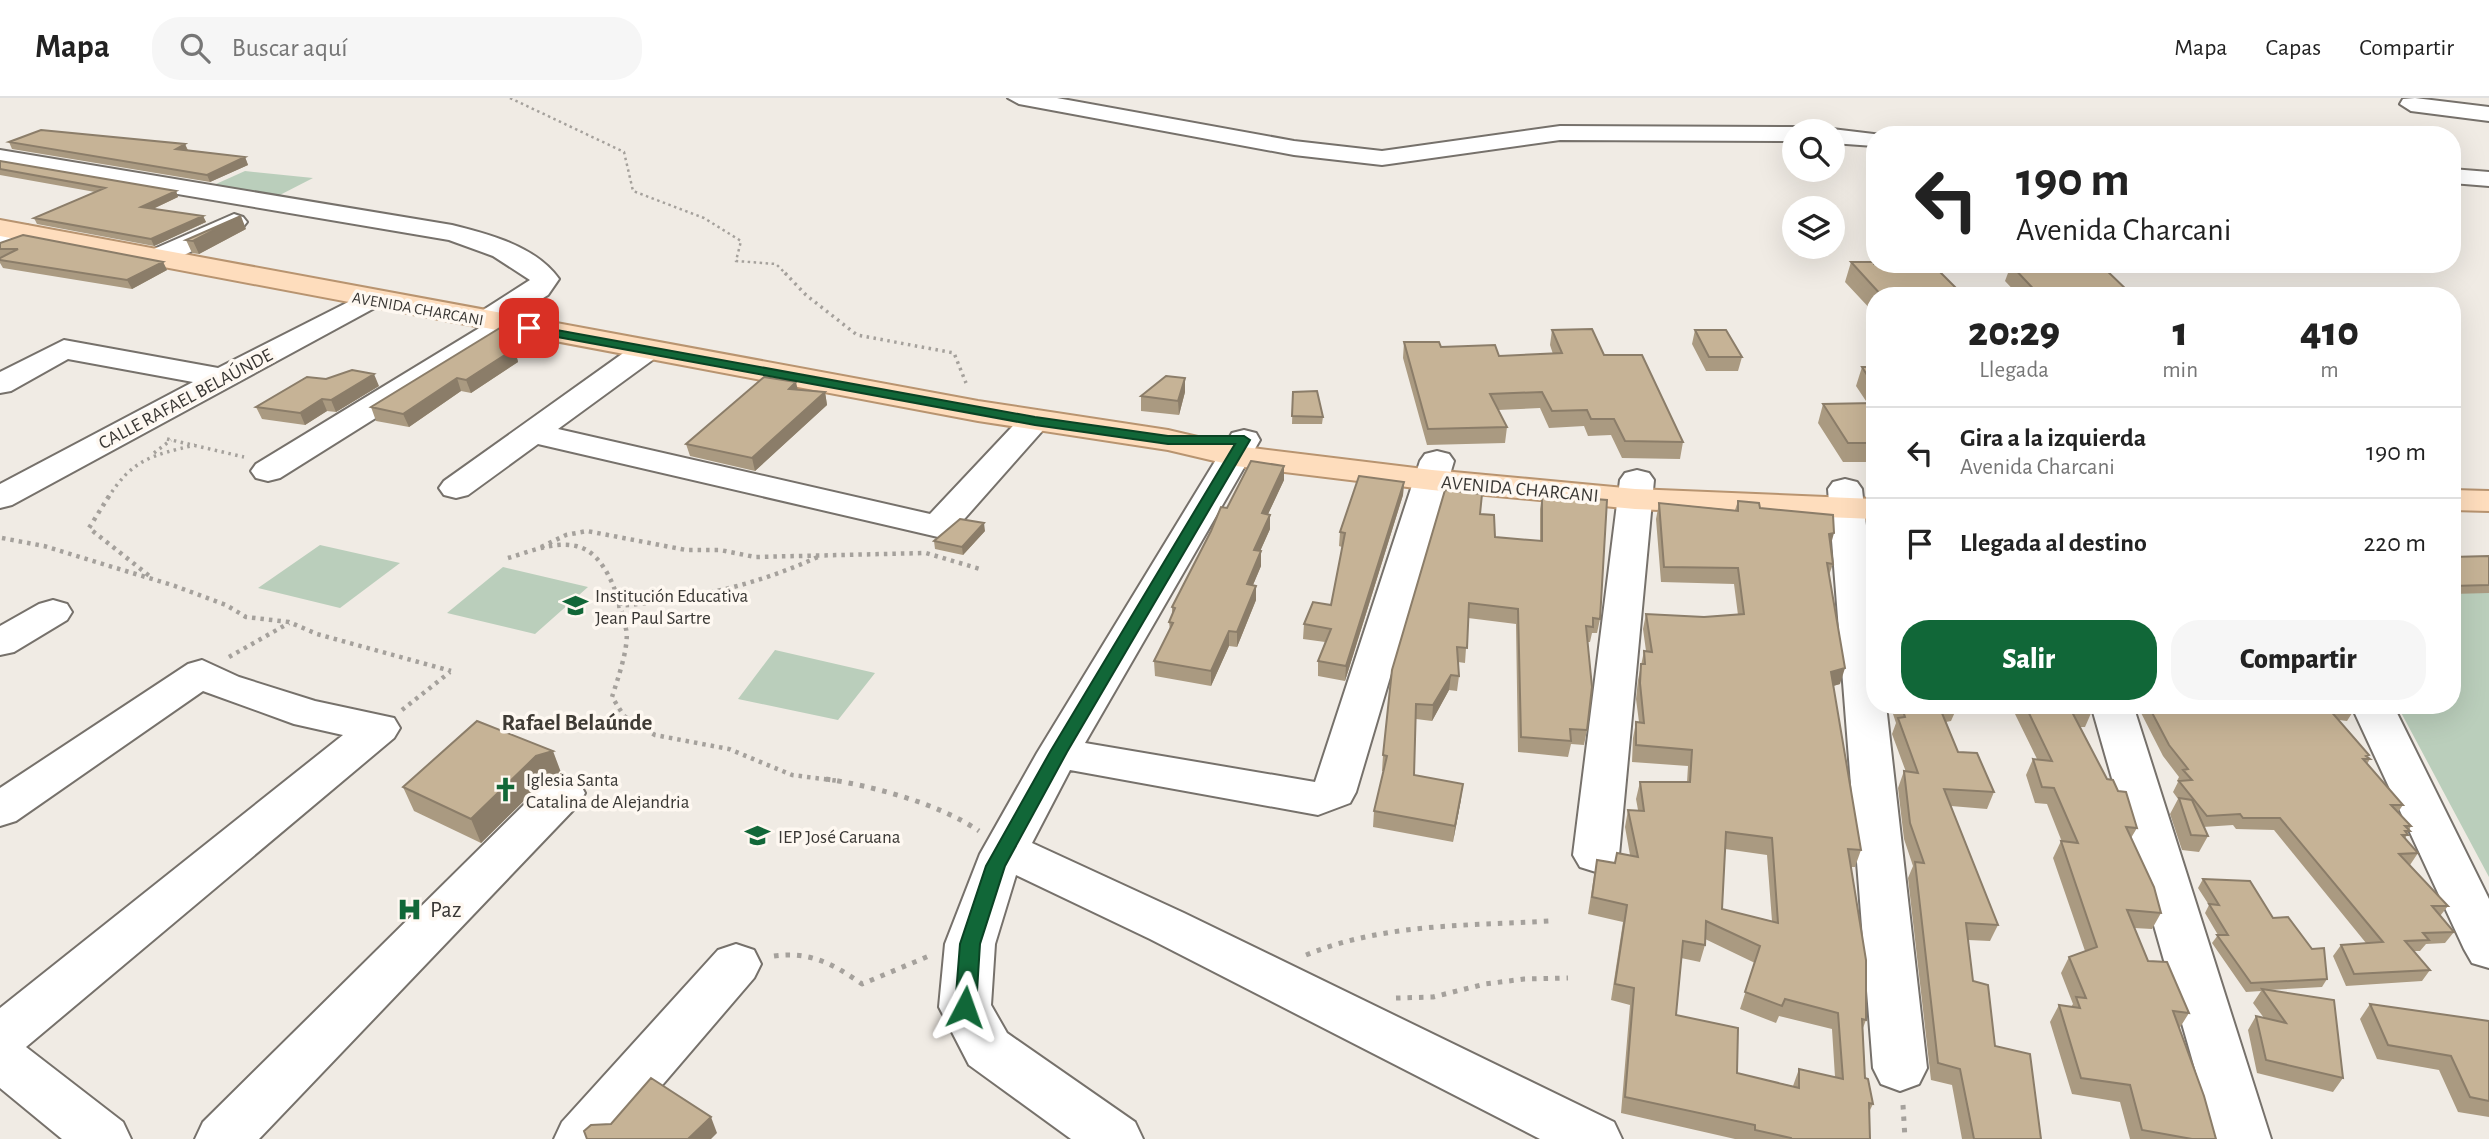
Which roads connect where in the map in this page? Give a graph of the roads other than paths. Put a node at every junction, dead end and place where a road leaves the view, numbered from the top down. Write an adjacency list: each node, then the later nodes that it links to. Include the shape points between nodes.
1 (1019, 98): 4 (street, via 1294,148 1382,158 1560,133)
2 (2411, 104): 3 (street)
3 (2489, 114)
4 (1782, 134)
5 (1845, 137): 6 (street)
6 (1866, 138)
7 (0, 157): 12 (street)
8 (2489, 173): 9 (street)
9 (2461, 174)
10 (2461, 175): 11 (street)
11 (2489, 180)
12 (275, 204): 15 (street); 17 (street, via 452,233 528,262 545,279)
13 (13, 231): 14 (street); 15 (main road, AVENIDA CHARCANI)
14 (0, 244)
15 (156, 258): 16 (main road, AVENIDA CHARCANI)
16 (370, 299): 17 (main road, AVENIDA CHARCANI); 19 (street, CALLE RAFAEL BELAÚNDE)
17 (496, 322): 18 (main road, AVENIDA CHARCANI); 24 (street)
18 (647, 350): 21 (main road, AVENIDA CHARCANI); 22 (street)
19 (221, 378): 20 (street, via 64,349); 28 (street, CALLE RAFAEL BELAÚNDE)
20 (2, 382)
21 (1035, 421): 22 (street, via 938,526); 23 (main road, AVENIDA CHARCANI)
22 (532, 433): 26 (street)
23 (1240, 448): 25 (main road, AVENIDA CHARCANI); 40 (street)
24 (274, 468)
25 (1434, 470): 27 (main road, AVENIDA CHARCANI); 40 (street, via 1334,792 1318,799)
26 (456, 488)
27 (1636, 489): 29 (main road, AVENIDA CHARCANI); 44 (street)
28 (0, 498)
29 (1861, 499): 34 (street)
30 (2461, 500): 31 (main road)
31 (2489, 501)
32 (2461, 521): 33 (main road)
33 (2489, 522)
34 (1866, 572)
35 (53, 612): 36 (street)
36 (0, 643)
37 (1876, 714): 49 (street)
38 (2115, 714): 55 (street)
39 (2376, 714): 45 (street)
40 (1058, 752): 43 (street)
41 (563, 793): 51 (street)
42 (0, 810): 47 (street, via 202,673 225,686 309,714 379,728)
43 (1005, 850): 53 (street, via 970,944 965,1007 988,1049); 54 (street)
44 (1596, 855)
45 (2489, 950)
46 (736, 964): 52 (street)
47 (0, 1038)
48 (0, 1057): 50 (street)
49 (1900, 1068)
50 (103, 1139)
51 (223, 1139)
52 (582, 1139)
53 (1115, 1139)
54 (1594, 1139)
55 (2242, 1139)

